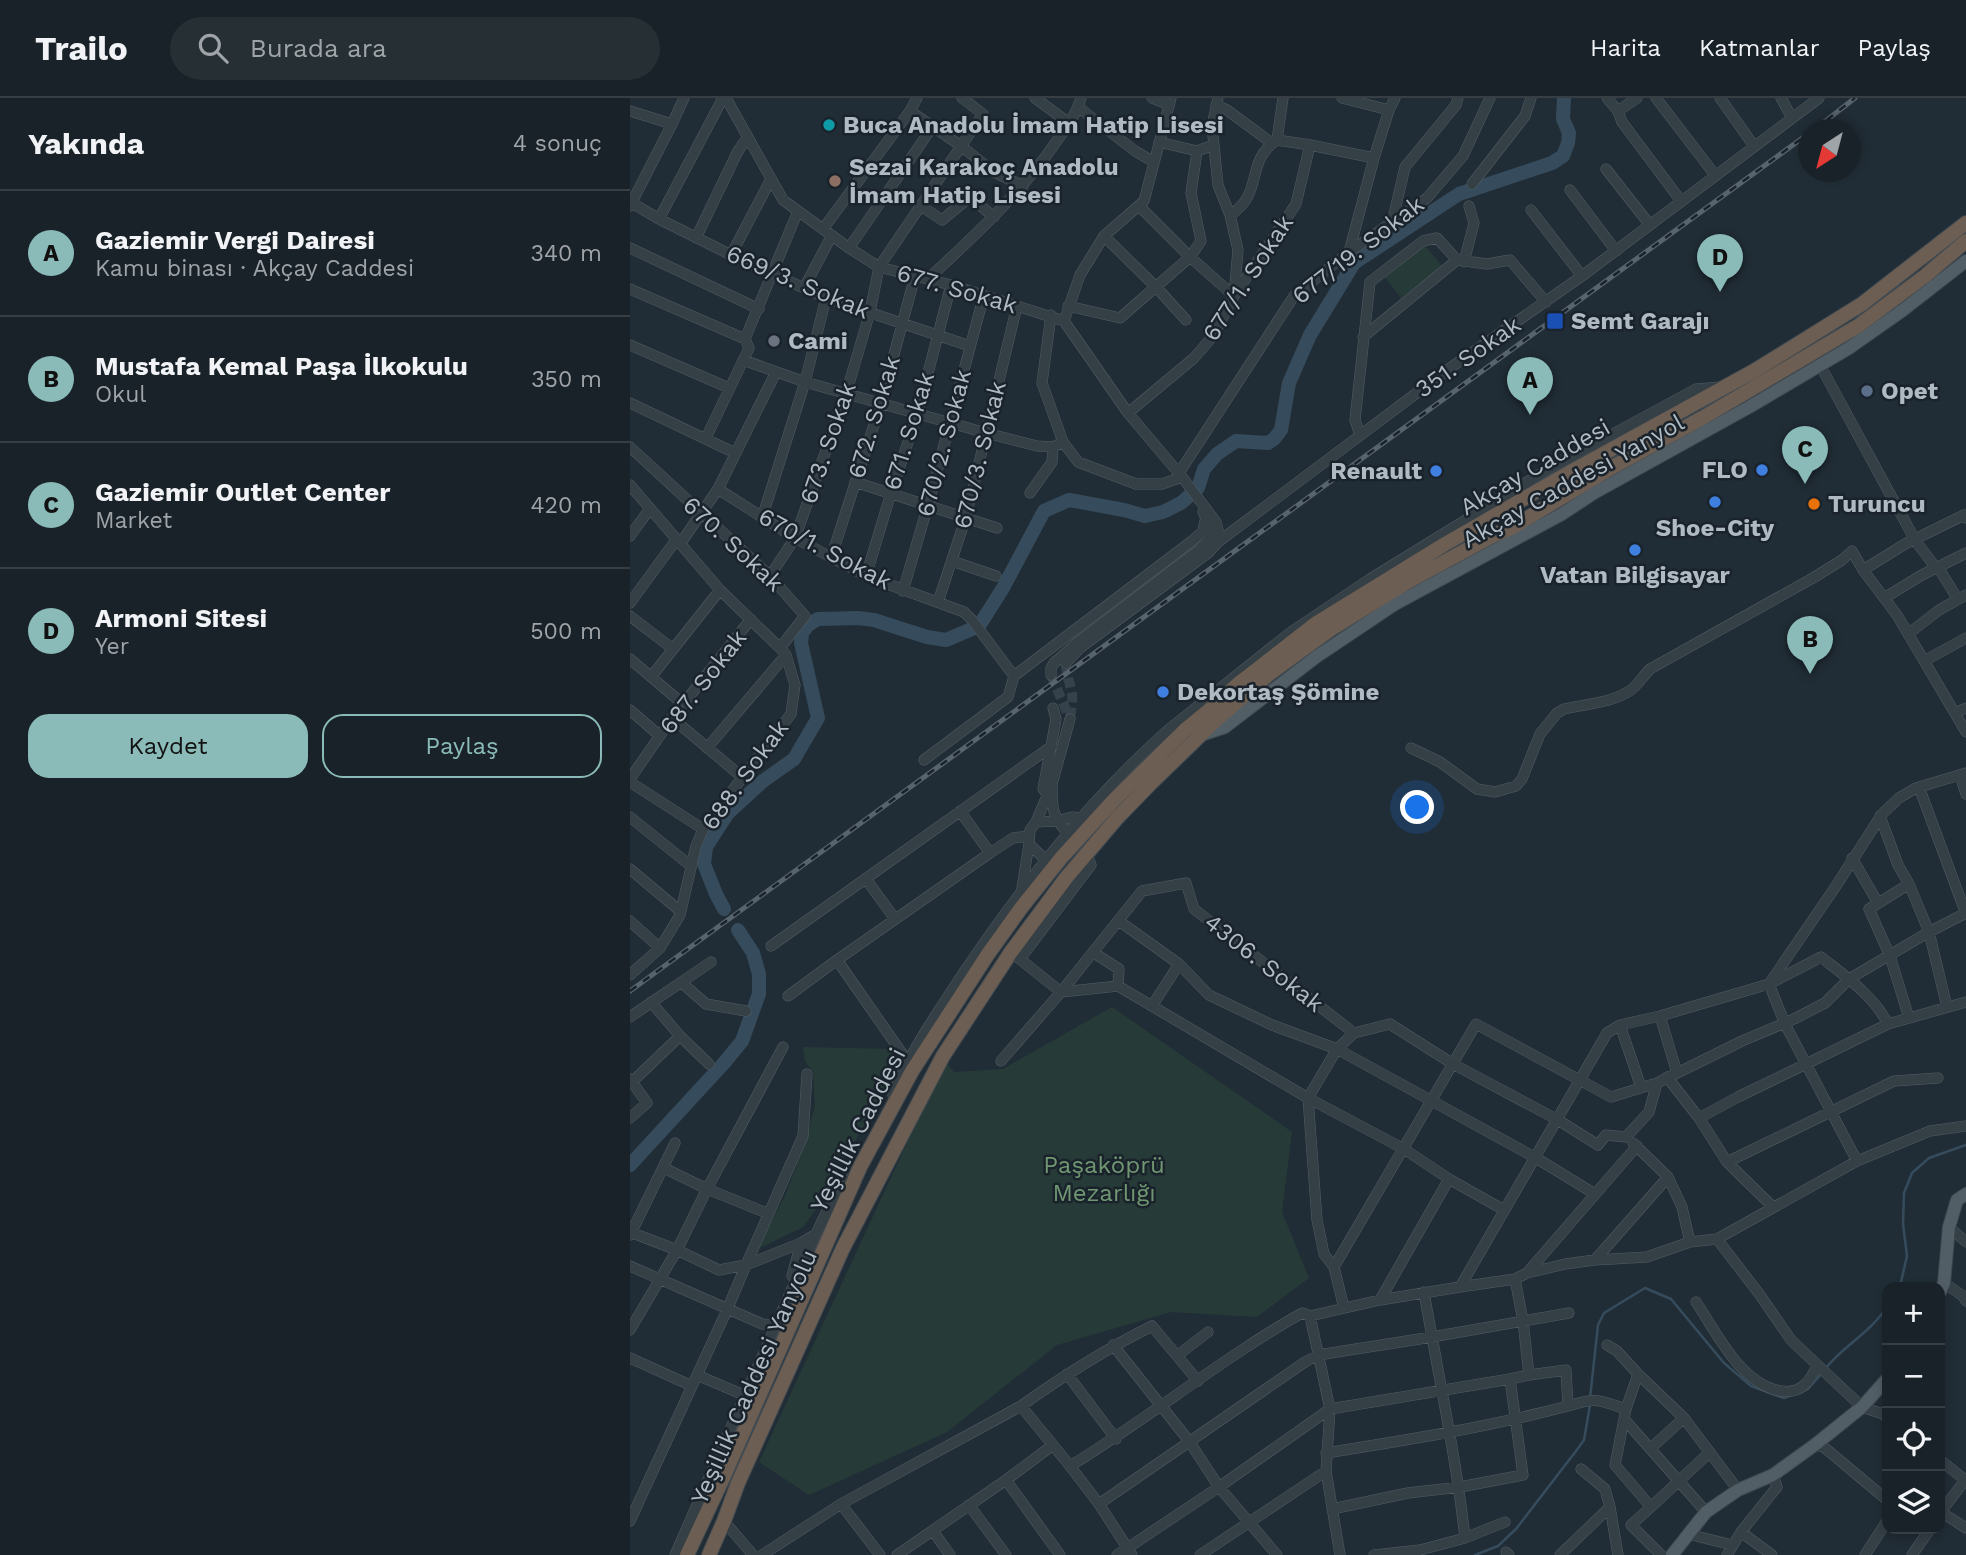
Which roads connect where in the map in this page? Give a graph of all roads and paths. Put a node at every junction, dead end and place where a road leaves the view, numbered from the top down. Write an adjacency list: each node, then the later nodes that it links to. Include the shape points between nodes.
1 (684, 98): 28 (street)
2 (724, 98): 30 (street, 677. Sokak); 55 (street)
3 (917, 98): 24 (street)
4 (962, 98): 35 (street, 673. Sokak, via 983,114)
5 (1035, 98): 27 (street)
6 (1152, 98): 19 (street)
7 (1283, 98): 31 (street)
8 (1342, 98): 22 (street)
9 (1395, 98): 22 (street)
10 (1458, 98): 56 (street, via 1405,167)
11 (1490, 98): 56 (street, 677/19. Sokak, via 1463,156 1427,198)
12 (1531, 98): 43 (street, via 1525,116)
13 (1607, 98): 25 (street)
14 (1637, 98): 25 (street)
15 (1656, 98): 41 (street)
16 (1720, 98): 36 (street)
17 (1781, 98): 26 (street)
18 (1819, 98): 26 (street, 351. Sokak)
19 (1170, 101): 32 (street)
20 (1217, 102): 31 (street, via 1259,135); 33 (street)
21 (1079, 103): 27 (street); 39 (street)
22 (1389, 110): 38 (street)
23 (630, 111): 28 (street)
24 (910, 111): 29 (street); 59 (street)
25 (1618, 111): 46 (street)
26 (1792, 118): 36 (street, 351. Sokak)
27 (1069, 123): 44 (street)
28 (672, 124): 47 (street)
29 (933, 126): 35 (street); 64 (street)
30 (748, 137): 42 (street, 677. Sokak); 61 (street)
31 (1274, 141): 34 (street); 53 (street, via 1262,153 1249,197)
32 (1159, 142): 37 (street); 39 (street)
33 (1214, 145): 37 (street); 53 (street, via 1218,184)
34 (1310, 145): 38 (street); 81 (street, 677/1. Sokak, via 1296,204)
35 (961, 146): 44 (street, via 994,172); 48 (street, 673. Sokak)
36 (1754, 146): 41 (street, 351. Sokak)
37 (1197, 151): 68 (street, via 1191,193 1201,242)
38 (1374, 158): 66 (street)
39 (1154, 162): 49 (street)
40 (1606, 169): 58 (street)
41 (1715, 175): 46 (street, 351. Sokak)
42 (771, 178): 52 (street, 677. Sokak, via 783,200); 67 (street)
43 (1472, 184)
44 (1023, 186): 54 (street)
45 (1570, 190): 65 (street)
46 (1681, 201): 58 (street, 351. Sokak)
47 (631, 204): 55 (street, 669/3. Sokak)
48 (921, 206): 54 (street, via 943,220 970,197); 71 (street, 673. Sokak)
49 (1139, 206): 60 (street); 68 (street)
50 (1469, 206): 69 (street, via 1474,223)
51 (1531, 210): 74 (street)
52 (798, 211): 59 (street, 677. Sokak); 72 (street)
53 (1230, 215): 81 (street, via 1238,250)
54 (994, 217): 75 (street)
55 (659, 219): 61 (street, 669/3. Sokak)
56 (1392, 223): 66 (street, 677/19. Sokak)
57 (1966, 223): 103 (highway, Akçay Caddesi, via 1861,304 1726,387)
58 (1650, 225): 65 (street, 351. Sokak)
59 (827, 232): 64 (street, 677. Sokak); 77 (street)
60 (1104, 236): 78 (street); 85 (street, via 1080,275)
61 (696, 238): 67 (street, 669/3. Sokak)
62 (1966, 241): 108 (highway, Akçay Caddesi, via 1858,326)
63 (630, 248): 86 (street)
64 (849, 248): 71 (street, 677. Sokak)
65 (1616, 251): 74 (street, 351. Sokak)
66 (1349, 252): 117 (street, 677/19. Sokak, via 1294,296)
67 (731, 255): 72 (street, 669/3. Sokak)
68 (1189, 257): 78 (street); 81 (street)
69 (1461, 261): 83 (street, via 1487,264 1510,260); 93 (street); 93 (street, via 1437,238 1423,241 1370,282)
70 (1966, 261): 98 (main road, Akçay Caddesi Yanyol, via 1885,323)
71 (878, 267): 73 (street, 677. Sokak); 87 (street, 673. Sokak)
72 (772, 275): 77 (street, 669/3. Sokak); 86 (street)
73 (915, 276): 75 (street, 677. Sokak); 91 (street, 672. Sokak)
74 (1582, 276): 83 (street, 351. Sokak)
75 (928, 279): 76 (street, 677. Sokak)
76 (951, 285): 80 (street, 677. Sokak); 92 (street, 671. Sokak)
77 (804, 288): 82 (street, 669/3. Sokak)
78 (1157, 288): 85 (street, via 1120,318); 89 (street)
79 (630, 289): 94 (street)
80 (984, 295): 84 (street, 677. Sokak); 96 (street, 670/2. Sokak)
81 (1234, 296): 106 (street, 677/1. Sokak, via 1213,336 1194,358)
82 (826, 298): 87 (street, 669/3. Sokak); 100 (street)
83 (1546, 302): 111 (street, 351. Sokak)
84 (1017, 306): 88 (street, 677. Sokak); 110 (street, 670/3. Sokak)
85 (1068, 306): 90 (street)
86 (759, 309): 94 (street)
87 (870, 313): 91 (street, 669/3. Sokak); 102 (street, 673. Sokak)
88 (1051, 315): 90 (street, 677. Sokak); 114 (street, via 1042,383)
89 (1186, 320)
90 (1064, 321): 106 (street)
91 (902, 324): 92 (street, 669/3. Sokak); 105 (street, 672. Sokak)
92 (937, 335): 96 (street, 669/3. Sokak); 107 (street, 671. Sokak)
93 (1363, 337): 111 (street, via 1355,420)
94 (745, 339): 97 (street, via 749,348)
95 (630, 345): 101 (street)
96 (970, 345): 109 (street, 670/2. Sokak)
97 (743, 360): 99 (street); 101 (street)
98 (1820, 365): 113 (main road, Akçay Caddesi Yanyol); 137 (street)
99 (776, 372): 100 (street); 116 (street)
100 (805, 383): 102 (street); 131 (street)
101 (729, 388): 112 (street)
102 (846, 394): 105 (street); 136 (street, 673. Sokak)
103 (1695, 397): 108 (street); 120 (street); 126 (highway, Akçay Caddesi)
104 (630, 403): 112 (street)
105 (881, 403): 107 (street); 118 (street, 672. Sokak)
106 (1128, 413): 117 (street)
107 (917, 415): 109 (street); 122 (street, 671. Sokak)
108 (1701, 419): 113 (street); 134 (highway, Akçay Caddesi, via 1611,468)
109 (949, 424): 110 (street); 125 (street, 670/2. Sokak)
110 (986, 433): 114 (street, via 1037,446); 132 (street, 670/3. Sokak)
111 (1360, 435): 139 (street, 351. Sokak)
112 (706, 438): 116 (street)
113 (1688, 441): 134 (main road, Akçay Caddesi Yanyol, via 1539,526)
114 (1058, 445): 117 (street, via 1078,462 1136,484); 123 (street)
115 (630, 447): 128 (street, 670. Sokak)
116 (735, 453): 121 (street)
117 (1182, 478): 124 (street)
118 (855, 482): 122 (street); 141 (street, 672. Sokak)
119 (630, 485): 127 (street)
120 (1518, 488): 126 (street); 189 (street, via 1291,632 1168,730)
121 (718, 489): 128 (street); 131 (street, 670/1. Sokak)
122 (891, 493): 125 (street); 146 (street, 671. Sokak)
123 (1030, 493)
124 (1195, 496): 130 (street); 139 (street, via 1216,522)
125 (928, 505): 132 (street); 149 (street, 670/2. Sokak)
126 (1505, 509): 134 (main road); 181 (highway, Akçay Caddesi, via 1315,624 1185,730)
127 (649, 510): 135 (street); 138 (street)
128 (700, 513): 138 (street); 145 (street, 670. Sokak)
129 (1965, 515): 137 (street)
130 (1206, 516): 163 (street, via 1211,537 1199,550 1078,642 1054,663); 164 (street, via 1203,531 1192,541)
131 (762, 517): 136 (street, 670/1. Sokak)
132 (966, 517): 133 (street); 142 (street, 670/3. Sokak)
133 (998, 528)
134 (1516, 529): 181 (highway, Akçay Caddesi, via 1494,535 1331,629 1269,674)
135 (630, 536)
136 (795, 538): 141 (street, 670/1. Sokak); 145 (street, 673. Sokak)
137 (1915, 540): 143 (street); 144 (street)
138 (678, 542): 148 (street); 153 (street)
139 (1218, 542): 162 (street, 351. Sokak)
140 (1966, 553): 143 (street)
141 (831, 558): 146 (street, 670/1. Sokak)
142 (952, 561): 147 (street); 152 (street, 670/3. Sokak)
143 (1937, 568): 150 (street); 151 (street)
144 (1863, 570): 150 (street); 177 (street, via 1852,551 1813,578 1650,669 1628,692 1557,713 1540,734 1516,786 1495,792 1477,789)
145 (770, 576): 159 (street, 670. Sokak, via 805,616)
146 (866, 576): 149 (street, 670/1. Sokak)
147 (996, 576)
148 (720, 590): 155 (street); 158 (street)
149 (902, 591): 152 (street, 670/1. Sokak)
150 (1884, 598): 156 (street)
151 (1962, 599): 156 (street)
152 (937, 602): 164 (street, 670/1. Sokak, via 964,612)
153 (630, 603)
154 (630, 616): 158 (street)
155 (751, 619): 159 (street); 166 (street, 687. Sokak)
156 (1908, 634): 161 (street)
157 (1966, 638): 161 (street)
158 (673, 649): 165 (street)
159 (783, 651): 176 (street, 687. Sokak); 180 (street, 688. Sokak, via 795,685 791,714)
160 (630, 659): 165 (street)
161 (1924, 661): 170 (street)
162 (1066, 663)
163 (1051, 675)
164 (1014, 676): 178 (street, via 1008,697)
165 (651, 677): 166 (street)
166 (683, 704): 171 (street, 687. Sokak)
167 (1054, 708): 175 (street)
168 (1966, 708): 170 (street)
169 (630, 710): 174 (street)
170 (1955, 713): 173 (street)
171 (672, 718): 174 (street, 687. Sokak); 176 (street)
172 (1070, 719): 184 (street)
173 (1966, 732)
174 (660, 736): 182 (street, 687. Sokak)
175 (1052, 746): 184 (street, via 1043,789); 186 (street)
176 (707, 748): 180 (street)
177 (1411, 748)
178 (924, 760)
179 (1963, 774): 183 (street); 185 (street)
180 (742, 777): 192 (street, 688. Sokak)
181 (1146, 778): 194 (highway, Yeşillik Caddesi)
182 (630, 780): 192 (street)
183 (1919, 787): 187 (street); 206 (street)
184 (1050, 788): 190 (street); 191 (street)
185 (1966, 794)
186 (960, 811): 195 (street); 201 (street)
187 (1880, 816): 196 (street); 202 (street)
188 (630, 817): 198 (street)
189 (1081, 818): 190 (street); 194 (street)
190 (1057, 821): 191 (street); 194 (street)
191 (1036, 822): 193 (street)
192 (703, 829): 198 (street, 688. Sokak)
193 (1029, 840): 195 (street, via 1013,838); 197 (street); 203 (street)
194 (1077, 843): 197 (highway, Yeşillik Caddesi); 200 (highway, Yeşillik Caddesi); 214 (street, via 1091,865)
195 (990, 853): 207 (street)
196 (1852, 858): 204 (street); 222 (street)
197 (1050, 864): 200 (street); 203 (street); 260 (highway, Yeşillik Caddesi, via 925,1051)
198 (691, 866): 205 (street, 688. Sokak)
199 (630, 869): 205 (street)
200 (1066, 878): 214 (highway, Yeşillik Caddesi)
201 (866, 879): 207 (street); 211 (street)
202 (1909, 884): 204 (street); 210 (street)
203 (1021, 892): 242 (street)
204 (1878, 903): 215 (street, via 1869,909)
205 (680, 913): 212 (street, 688. Sokak)
206 (1966, 913): 210 (street)
207 (895, 919): 216 (street)
208 (630, 921): 212 (street)
209 (1119, 921): 213 (street); 218 (street); 237 (street, 4306. Sokak, via 1142,891 1186,883 1194,909)
210 (1929, 932): 215 (street); 229 (street)
211 (771, 946)
212 (660, 948): 219 (street, 688. Sokak)
213 (1094, 953): 223 (street, via 1119,969); 224 (street)
214 (1015, 955): 224 (street); 365 (highway, Yeşillik Caddesi, via 943,1056 849,1237)
215 (1890, 956): 220 (street); 233 (street)
216 (836, 960): 225 (street); 242 (street)
217 (711, 962): 221 (street)
218 (1179, 964): 228 (street); 240 (street, via 1209,995)
219 (631, 972)
220 (1849, 979): 222 (street, via 1821,957); 234 (street, via 1825,1003); 235 (street, via 1882,1011)
221 (682, 982): 226 (street); 230 (street, via 706,1004)
222 (1769, 984): 231 (street); 234 (street)
223 (1118, 986): 224 (street); 228 (street)
224 (1061, 992): 241 (street)
225 (788, 996)
226 (651, 1002): 232 (street); 238 (street)
227 (1966, 1002): 229 (street)
228 (1153, 1006): 253 (street)
229 (1947, 1007): 233 (street)
230 (746, 1011)
231 (1660, 1016): 236 (street); 247 (street)
232 (630, 1017)
233 (1909, 1018): 235 (street)
234 (1785, 1024): 245 (street); 247 (street)
235 (1888, 1024): 245 (street)
236 (1620, 1026): 250 (street, via 1607,1033); 252 (street)
237 (1354, 1033): 240 (street); 244 (street, via 1390,1024)
238 (680, 1036): 243 (street); 249 (street)
239 (783, 1047): 272 (street)
240 (1337, 1049): 253 (street); 254 (street)
241 (1001, 1061)
242 (908, 1062): 260 (street)
243 (709, 1064)
244 (1453, 1064): 250 (street, via 1476,1024); 254 (street); 258 (street)
245 (1806, 1064): 255 (street); 257 (street)
246 (807, 1074): 277 (street, via 803,1136)
247 (1672, 1075): 251 (street); 257 (street)
248 (1938, 1078): 255 (street, via 1894,1081)
249 (631, 1080): 256 (street, via 647,1103)
250 (1580, 1080): 252 (street, via 1611,1097); 258 (street)
251 (1657, 1083): 252 (street); 261 (street, via 1649,1112)
252 (1641, 1087)
253 (1308, 1098): 264 (street); 289 (street, via 1317,1220 1324,1254)
254 (1431, 1100): 264 (street); 265 (street)
255 (1831, 1112): 266 (street); 267 (street)
256 (630, 1118)
257 (1699, 1118): 267 (street)
258 (1558, 1120): 261 (street, via 1598,1145 1606,1135); 265 (street)
259 (1966, 1126): 266 (street, via 1930,1131)
260 (881, 1128): 268 (highway, Yeşillik Caddesi)
261 (1626, 1137): 263 (street)
262 (675, 1143): 269 (street)
263 (1637, 1146): 270 (street); 273 (street)
264 (1404, 1149): 271 (street); 289 (street)
265 (1536, 1158): 273 (street); 276 (street)
266 (1857, 1161): 275 (street)
267 (1727, 1163): 275 (street)
268 (860, 1167): 280 (street, Yeşillik Caddesi Yanyolu, via 828,1209); 379 (highway, Yeşillik Caddesi)
269 (664, 1168): 272 (street); 279 (street)
270 (1668, 1177): 282 (street, via 1682,1207); 286 (street)
271 (1449, 1179): 276 (street); 298 (street)
272 (707, 1189): 277 (street); 285 (street)
273 (1595, 1194): 290 (street)
274 (1966, 1194): 278 (main road, via 1957,1200)
275 (1773, 1207): 281 (street)
276 (1504, 1210): 294 (street)
277 (767, 1213): 287 (street)
278 (1949, 1227): 283 (street); 293 (main road)
279 (631, 1233): 285 (street)
280 (816, 1234): 284 (street); 302 (street, Yeşillik Caddesi Yanyolu)
281 (1717, 1240): 282 (street); 315 (street, via 1791,1340)
282 (1690, 1242): 286 (street, via 1647,1257)
283 (1966, 1242)
284 (802, 1243): 287 (street); 302 (street)
285 (677, 1250): 287 (street, via 719,1270); 292 (street)
286 (1595, 1260): 290 (street)
287 (746, 1265): 301 (street)
288 (630, 1266): 292 (street)
289 (1334, 1267): 300 (street)
290 (1527, 1273): 291 (street)
291 (1515, 1279): 294 (street); 305 (street)
292 (660, 1280): 301 (street); 307 (street)
293 (1943, 1282)
294 (1460, 1287): 296 (street)
295 (1945, 1288): 297 (street)
296 (1424, 1292): 298 (street); 309 (street)
297 (1965, 1296)
298 (1380, 1300): 300 (street)
299 (1696, 1302): 315 (street, via 1745,1373 1768,1389 1790,1393 1803,1387)
300 (1344, 1308): 304 (street)
301 (727, 1310): 306 (street); 318 (street)
302 (781, 1313): 306 (street, Yeşillik Caddesi Yanyolu)
303 (1569, 1313): 305 (street)
304 (1310, 1316): 313 (street); 321 (street, via 1302,1313 1287,1321)
305 (1523, 1321): 309 (street); 319 (street)
306 (777, 1325): 325 (street, Yeşillik Caddesi Yanyolu)
307 (630, 1330)
308 (1208, 1332): 312 (street)
309 (1432, 1337): 313 (street); 324 (street)
310 (1113, 1345): 312 (street, via 1152,1325); 316 (street); 327 (street)
311 (1607, 1345): 317 (street)
312 (1178, 1355): 321 (street)
313 (1318, 1355): 330 (street); 337 (street)
314 (630, 1358): 323 (street)
315 (1817, 1365): 329 (street)
316 (1067, 1374): 326 (street); 336 (street)
317 (1637, 1374): 331 (street); 333 (street)
318 (697, 1375): 323 (street); 325 (street)
319 (1529, 1375): 320 (street); 328 (street, via 1566,1370)
320 (1510, 1379): 324 (street); 334 (street)
321 (1198, 1381): 327 (street)
322 (1882, 1385): 329 (main road)
323 (692, 1386): 364 (street)
324 (1442, 1390): 330 (street); 335 (street)
325 (746, 1396): 378 (street, Yeşillik Caddesi Yanyolu)
326 (1021, 1405): 339 (street); 355 (street)
327 (1162, 1406): 336 (street); 337 (street)
328 (1568, 1406): 331 (street, via 1600,1400); 334 (street)
329 (1862, 1408): 332 (street); 338 (main road)
330 (1330, 1409): 341 (street); 351 (street)
331 (1625, 1414): 340 (street); 360 (street, via 1615,1465)
332 (1882, 1415)
333 (1684, 1418): 340 (street); 342 (street)
334 (1516, 1420): 335 (street); 352 (street, via 1523,1475)
335 (1448, 1433): 341 (street); 352 (street)
336 (1116, 1438): 344 (street)
337 (1189, 1441): 351 (street); 356 (street)
338 (1816, 1444): 347 (main road); 354 (street)
339 (1052, 1445): 344 (street); 349 (street)
340 (1650, 1449): 350 (street)
341 (1326, 1452): 346 (street)
342 (1710, 1452): 350 (street); 353 (street)
343 (1945, 1464): 348 (street)
344 (1070, 1466): 356 (street)
345 (1581, 1469): 359 (street, via 1605,1489)
346 (1326, 1471): 361 (street); 367 (street)
347 (1773, 1475): 353 (main road); 371 (street, via 1777,1487)
348 (1965, 1479): 358 (street)
349 (1006, 1480): 357 (street); 387 (street)
350 (1679, 1481): 360 (street); 362 (street)
351 (1219, 1487): 367 (street); 376 (street)
352 (1460, 1487): 361 (street); 374 (street)
353 (1738, 1490): 362 (main road)
354 (1882, 1496)
355 (841, 1504): 382 (street); 383 (street)
356 (1099, 1504): 376 (street)
357 (969, 1505): 370 (street); 386 (street)
358 (1945, 1506)
359 (1610, 1507): 393 (street); 394 (street)
360 (1651, 1507): 395 (street, via 1631,1525)
361 (1332, 1509): 391 (street)
362 (1706, 1512): 372 (main road)
363 (1945, 1516): 368 (street)
364 (630, 1521)
365 (724, 1521): 380 (highway, Yeşillik Caddesi); 381 (street)
366 (1505, 1522): 374 (street)
367 (1248, 1523): 389 (street); 390 (street)
368 (1966, 1528)
369 (1882, 1529): 377 (street)
370 (933, 1531): 384 (street); 385 (street)
371 (1741, 1532): 375 (street); 398 (street)
372 (1688, 1534): 375 (street); 396 (main road)
373 (1926, 1534): 399 (street)
374 (1465, 1538): 392 (street, via 1420,1550)
375 (1732, 1545): 397 (street)
376 (1130, 1551): 388 (street)
377 (1867, 1554)
378 (675, 1555)
379 (687, 1555)
380 (709, 1555)
381 (753, 1555)
382 (762, 1555)
383 (880, 1555)
384 (897, 1555)
385 (950, 1555)
386 (1006, 1555)
387 (1060, 1555)
388 (1117, 1555)
389 (1200, 1555)
390 (1277, 1555)
391 (1340, 1555)
392 (1374, 1555)
393 (1560, 1555)
394 (1618, 1555)
395 (1661, 1555)
396 (1672, 1555)
397 (1727, 1555)
398 (1772, 1555)
399 (1912, 1555)

